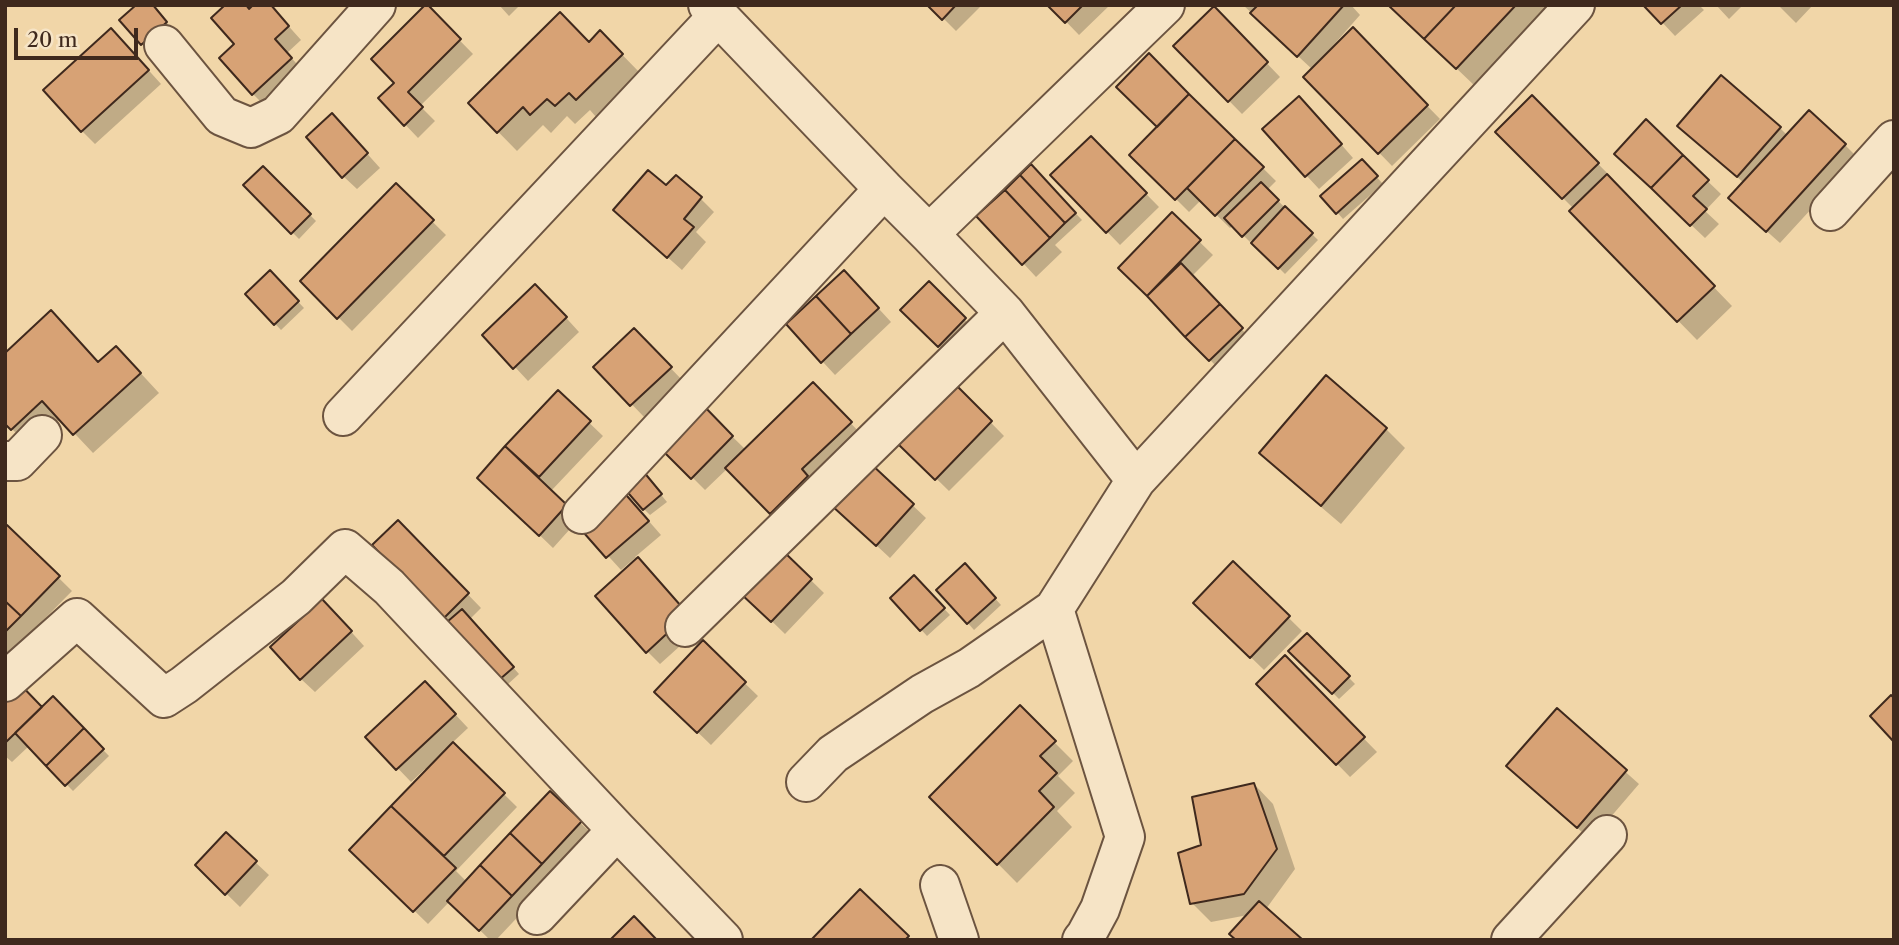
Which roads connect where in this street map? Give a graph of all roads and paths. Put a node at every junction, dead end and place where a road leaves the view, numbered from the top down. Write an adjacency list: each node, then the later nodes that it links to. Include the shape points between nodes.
1 (376, 5): 5 (street, via 278,115 251,128 222,116)
2 (1166, 5): 9 (street)
3 (1575, 5): 14 (street)
4 (713, 11): 7 (street); 11 (street)
5 (164, 45)
6 (1894, 140): 8 (street)
7 (884, 189): 9 (street); 15 (street)
8 (1830, 211)
9 (929, 234): 10 (street)
10 (1005, 313): 14 (street); 17 (street)
11 (343, 416)
12 (42, 435): 13 (street, via 17,461)
13 (5, 461)
14 (1136, 480): 16 (street)
15 (582, 514)
16 (1054, 609): 19 (street, via 833,754); 26 (street, via 1125,836 1100,909)
17 (685, 627)
18 (5, 682): 20 (street, via 77,618 164,698 296,597 345,549 389,587)
19 (806, 782)
20 (617, 830): 23 (street); 24 (street)
21 (1606, 835): 27 (street)
22 (940, 885): 25 (street)
23 (537, 915)
24 (723, 940)
25 (959, 940)
26 (1082, 940)
27 (1511, 940)

